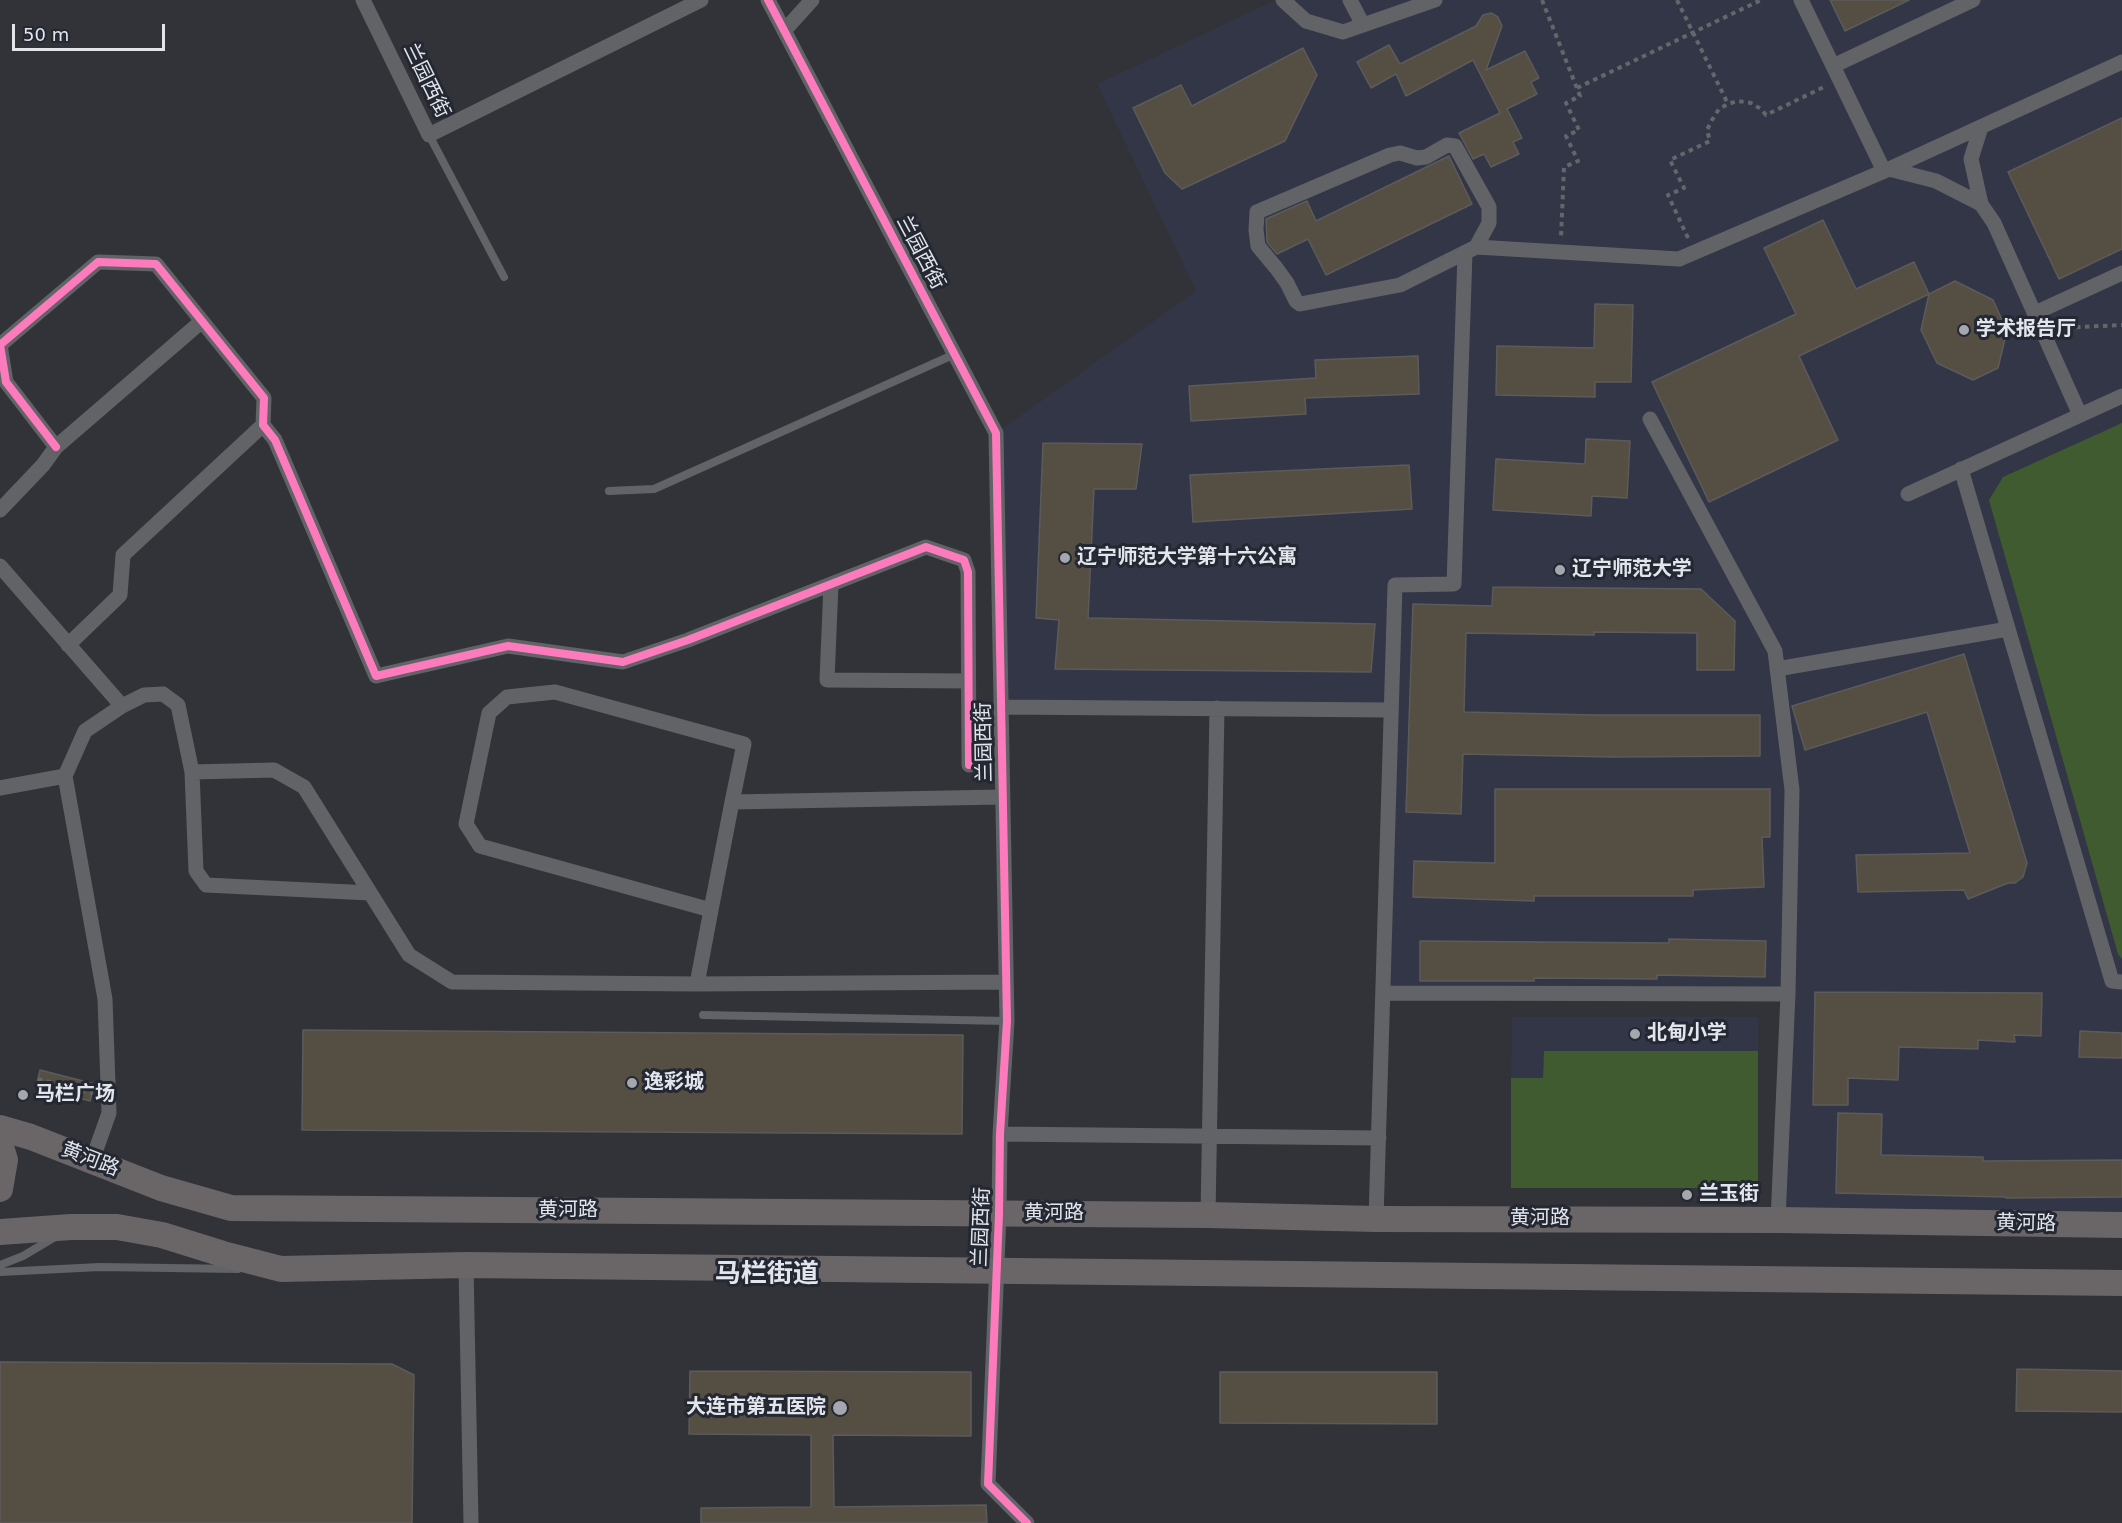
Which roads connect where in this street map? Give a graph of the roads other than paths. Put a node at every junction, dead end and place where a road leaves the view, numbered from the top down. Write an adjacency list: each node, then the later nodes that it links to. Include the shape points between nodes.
1 (363, 0): 15 (street, 兰园西街)
2 (700, 0): 15 (street, 兰园西街)
3 (768, 0): 11 (street, 兰园西街)
4 (812, 0): 11 (street)
5 (1283, 0): 10 (street, via 1306,21 1343,32)
6 (1350, 0): 10 (street)
7 (1435, 0): 10 (street)
8 (1801, 0): 13 (street)
9 (1973, 0): 13 (street)
10 (1363, 25)
11 (784, 31): 23 (street, 兰园西街)
12 (2122, 62): 14 (street)
13 (1836, 73): 16 (street)
14 (1981, 127): 16 (street); 17 (street, via 1971,159)
15 (429, 135): 20 (lane)
16 (1887, 170): 17 (street, via 1936,181); 18 (street, via 1679,259)
17 (1982, 204): 21 (street)
18 (1471, 250): 18 (street, via 1400,285 1300,304 1258,246 1257,212 1390,154 1426,157 1447,145 1455,146 1489,207 1489,223); 42 (street, via 1454,584 1395,585)
19 (2122, 273): 21 (street)
20 (504, 277)
21 (2035, 313): 25 (street)
22 (202, 321): 27 (street, via 264,398); 28 (street); 28 (street, via 156,264 98,262 0,345 6,382)
23 (955, 354): 30 (lane, via 654,489); 40 (street, 兰园西街, via 996,433)
24 (2122, 396): 25 (street)
25 (2080, 415): 29 (street)
26 (1650, 419): 37 (street, via 1775,651)
27 (263, 424): 34 (street, via 275,440 376,676 508,646 623,662); 36 (street, via 123,555 120,595)
28 (56, 447): 32 (street)
29 (1961, 469): 31 (street); 35 (street)
30 (609, 491)
31 (1908, 494)
32 (0, 510)
33 (0, 566): 36 (street)
34 (831, 584): 38 (street, via 827,680); 38 (street, via 926,547 964,560 968,572)
35 (2008, 629): 37 (street); 52 (street, via 2112,981)
36 (68, 645): 39 (street)
37 (1778, 669): 55 (street, via 1792,790)
38 (968, 681): 43 (street)
39 (122, 706): 44 (street, via 144,696 163,694 178,705); 45 (street, via 85,731)
40 (1001, 707): 41 (street); 47 (street, 兰园西街)
41 (1217, 708): 42 (street); 60 (street)
42 (1391, 710): 54 (street)
43 (969, 765)
44 (192, 772): 49 (street, via 274,770 304,788); 49 (street, via 196,871 206,885)
45 (65, 776): 46 (street); 63 (street, via 105,999 109,1113)
46 (0, 788)
47 (1002, 797): 48 (street); 51 (street, 兰园西街)
48 (732, 802): 50 (street); 50 (street, via 744,744 555,692 507,697 489,713 466,824 480,846)
49 (370, 892): 53 (street, via 409,955 452,982)
50 (711, 910): 53 (street)
51 (1006, 982): 53 (street); 57 (street, 兰园西街)
52 (2122, 982)
53 (697, 984)
54 (1383, 993): 55 (street); 61 (street)
55 (1788, 994): 68 (street)
56 (703, 1015): 57 (lane)
57 (1006, 1020): 59 (street, 兰园西街)
58 (0, 1128): 63 (main road, 黄河路)
59 (1000, 1134): 60 (street); 65 (street, 兰园西街)
60 (1209, 1136): 61 (street); 66 (street)
61 (1379, 1138): 67 (street)
62 (0, 1144): 64 (main road, via 5,1160)
63 (92, 1161): 65 (main road, 黄河路, via 161,1188 231,1208)
64 (0, 1189)
65 (999, 1214): 66 (main road, 黄河路); 75 (street, 兰园西街)
66 (1208, 1215): 67 (main road, 黄河路)
67 (1376, 1219): 68 (main road, 黄河路)
68 (1778, 1220): 69 (main road, 黄河路)
69 (2122, 1225)
70 (71, 1227): 71 (main road); 72 (lane); 74 (main road, via 102,1226 153,1233)
71 (0, 1232)
72 (0, 1265)
73 (466, 1265): 74 (main road); 75 (main road); 78 (street)
74 (281, 1269): 76 (lane, via 100,1267)
75 (997, 1271): 77 (main road); 79 (street, 兰园西街, via 988,1484)
76 (0, 1272)
77 (2122, 1283)
78 (471, 1523)
79 (1027, 1523)

